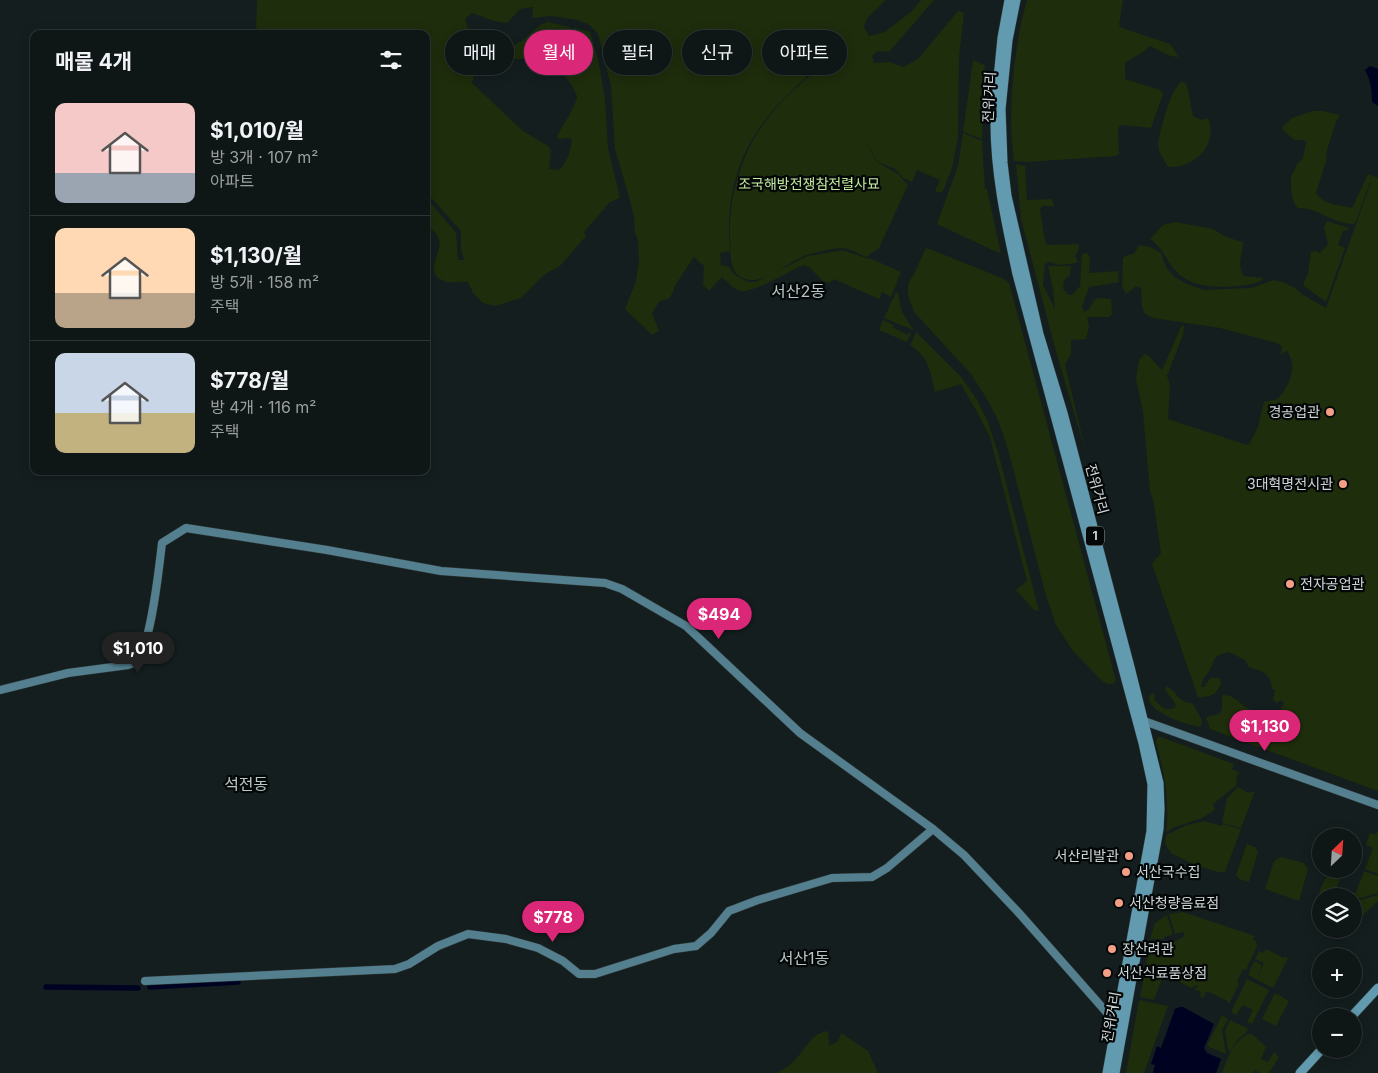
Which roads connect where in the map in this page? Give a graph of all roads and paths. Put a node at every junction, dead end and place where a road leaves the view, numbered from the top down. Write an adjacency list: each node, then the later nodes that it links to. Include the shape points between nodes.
1 (1009, 0): 10 (main road, 전위거리 / 1, via 995,108 996,163 1001,199 1017,274 1152,784 1151,831)
2 (1016, 0): 4 (main road, 전위거리 / 1, via 1001,109 1007,196 1040,334)
3 (0, 690): 6 (street, via 53,676 137,662 149,626 162,543 186,528 441,571 604,583 622,589 686,626 800,734)
4 (1144, 721): 5 (street); 13 (main road, 전위거리 / 1, via 1159,783 1159,829)
5 (1378, 805)
6 (933, 829): 7 (street, via 872,877 832,878 758,900 729,911 696,946 674,949 595,974 579,974 538,948 506,939 468,934 395,969); 10 (street, via 964,855 1018,912)
7 (145, 981)
8 (1378, 988): 9 (main road)
9 (1359, 1008)
10 (1116, 1023): 12 (main road, 전위거리 / 1)
11 (1314, 1058): 14 (main road)
12 (1107, 1073)
13 (1115, 1073)
14 (1300, 1073)

